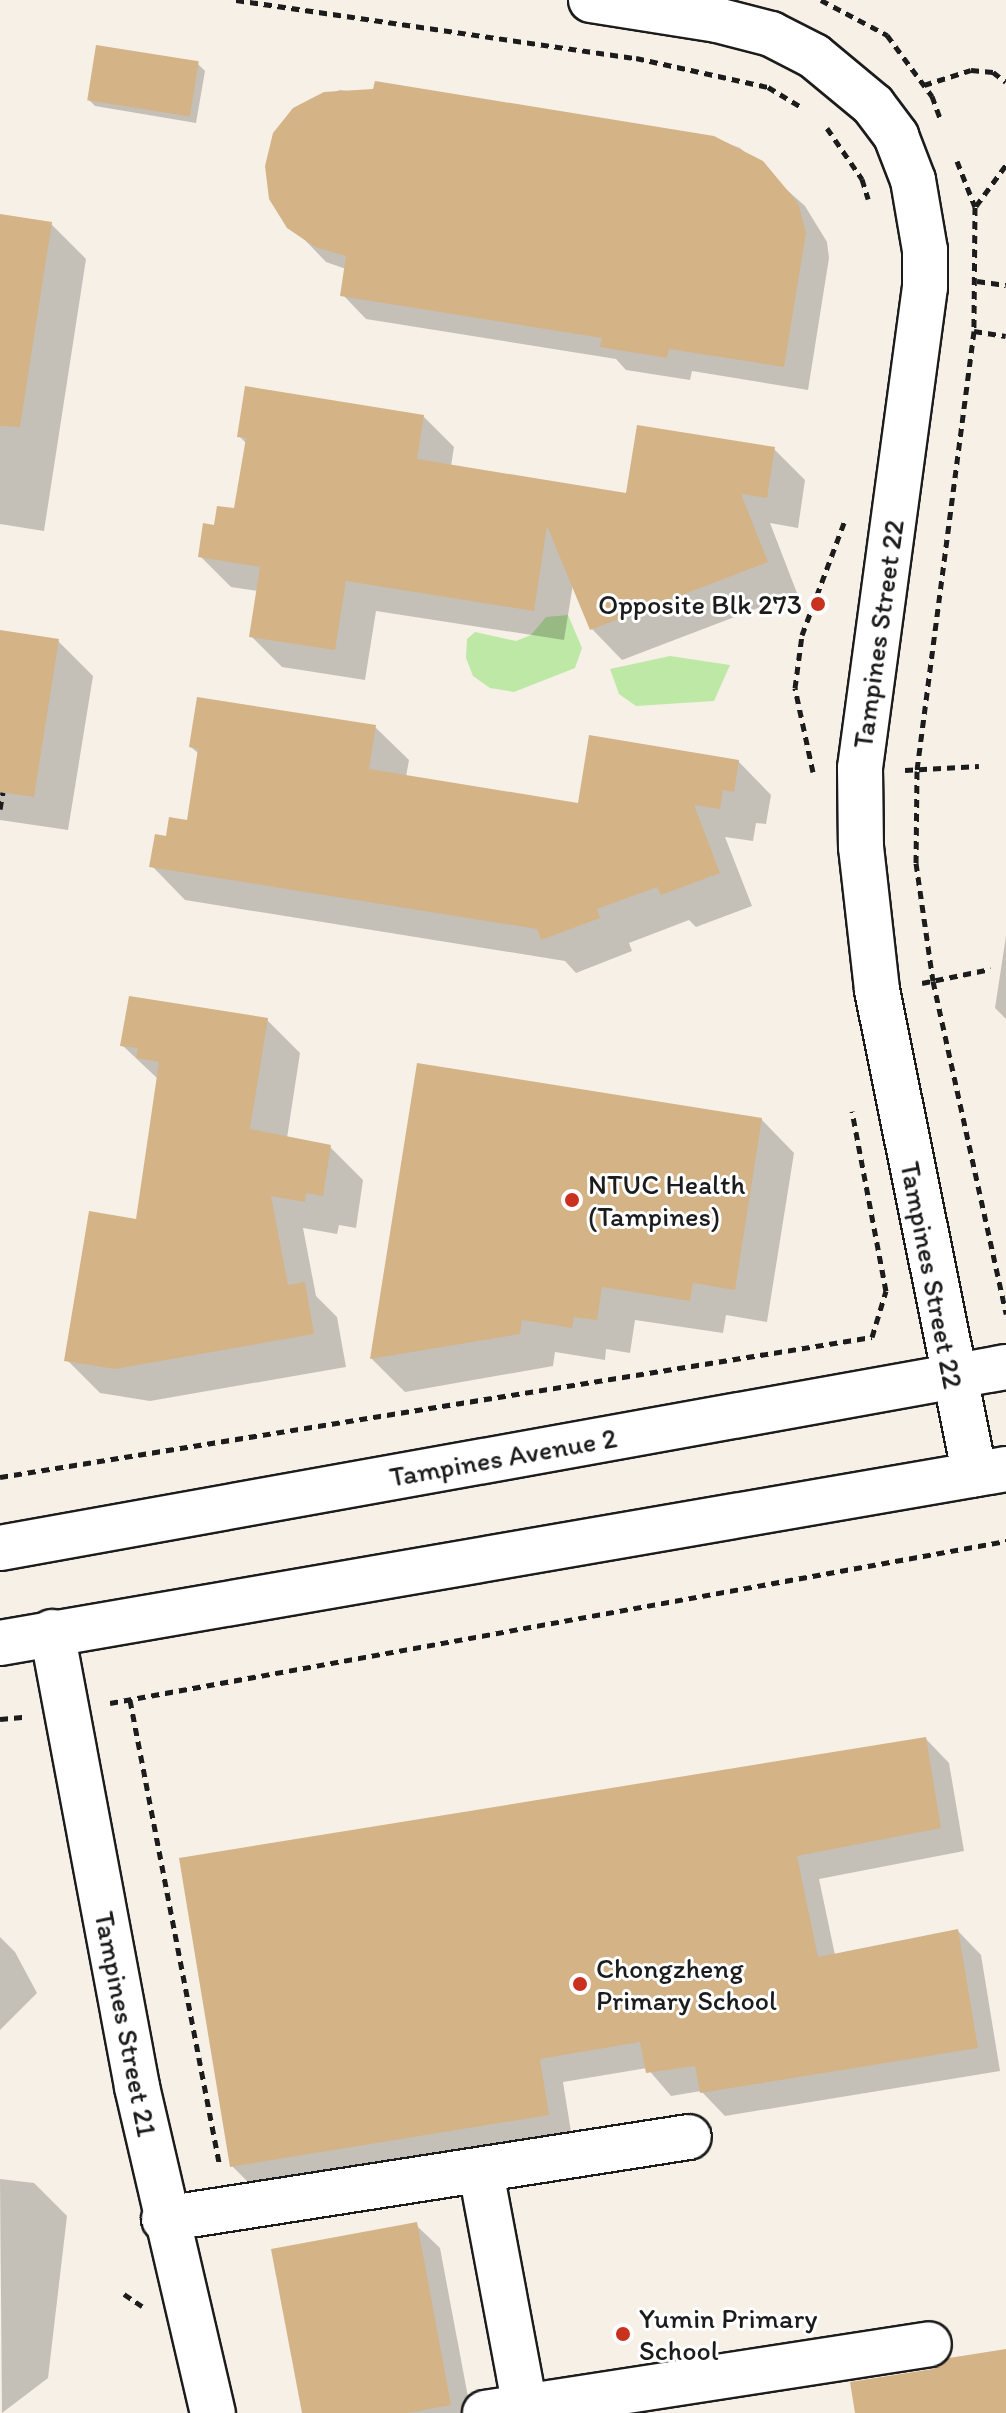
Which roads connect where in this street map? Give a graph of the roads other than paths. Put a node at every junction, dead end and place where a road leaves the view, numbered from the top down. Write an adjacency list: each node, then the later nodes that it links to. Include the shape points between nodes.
1 (591, 0): 3 (street, Tampines Street 22, via 717,20 771,34 814,56 873,105 896,136 913,180 925,250 925,287 860,768 861,847 877,990)
2 (1006, 1367): 3 (street, Tampines Avenue 2)
3 (951, 1377): 4 (street, Tampines Street 22); 5 (street, Tampines Avenue 2)
4 (990, 1472): 6 (street)
5 (0, 1548)
6 (52, 1632): 7 (street); 10 (street, Tampines Street 21)
7 (0, 1643)
8 (689, 2137): 9 (street)
9 (481, 2172): 10 (street); 12 (street)
10 (164, 2219): 13 (street, Tampines Street 21)
11 (929, 2344): 12 (street)
12 (505, 2409)
13 (213, 2413)

